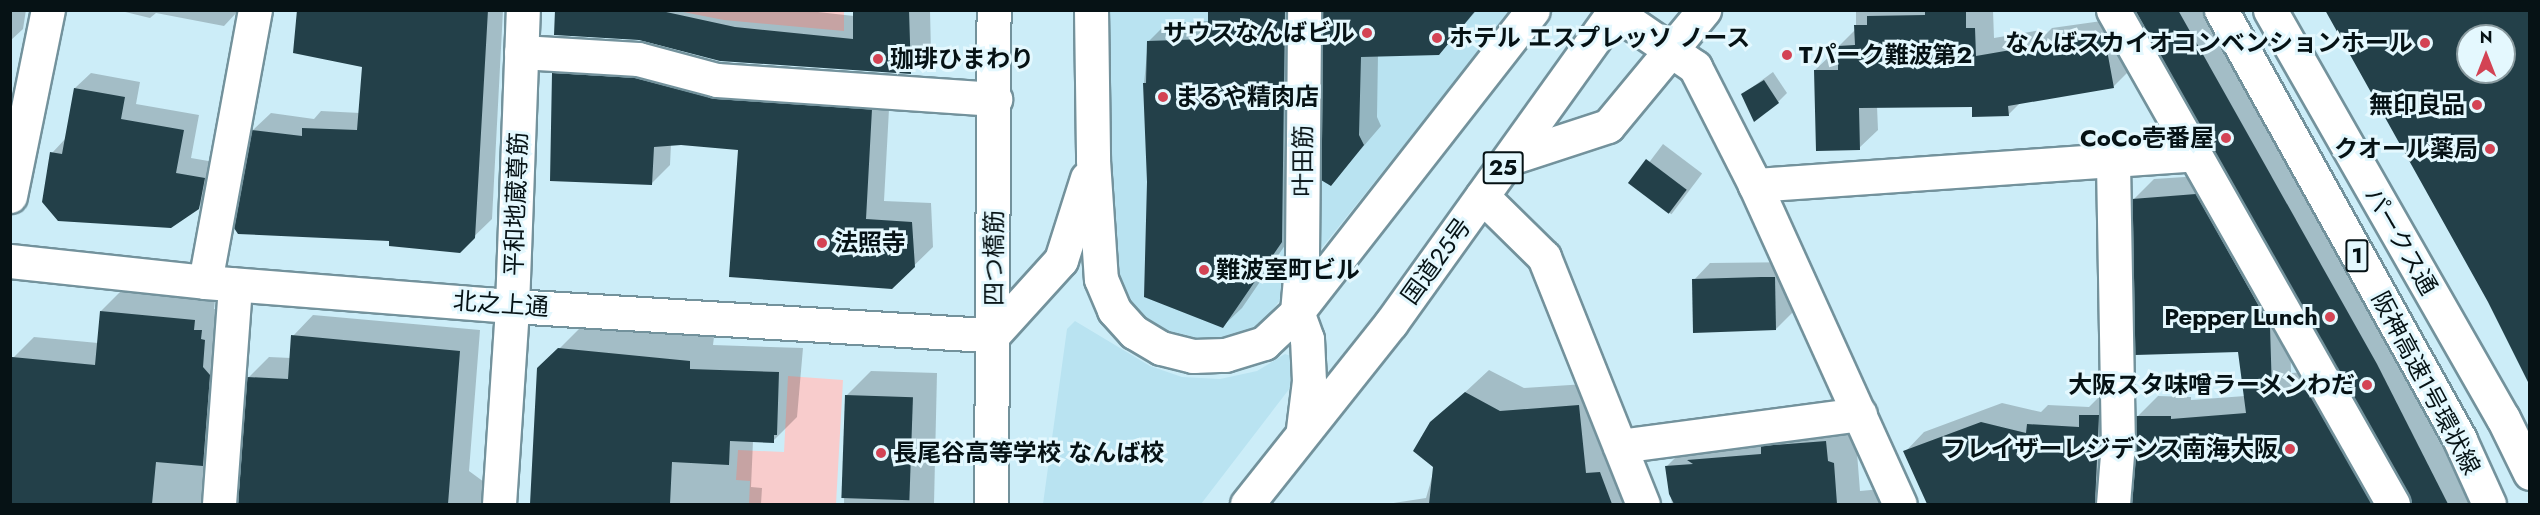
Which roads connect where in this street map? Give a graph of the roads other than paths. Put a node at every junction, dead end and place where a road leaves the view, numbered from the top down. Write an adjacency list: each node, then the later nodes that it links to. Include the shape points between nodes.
1 (48, 10): 21 (main road)
2 (255, 10): 24 (main road)
3 (522, 10): 14 (main road, 平和地蔵尊筋)
4 (994, 10): 15 (main road, 四つ橋筋)
5 (1091, 10): 18 (main road)
6 (1304, 10): 26 (main road, 叶田筋, via 1302,256)
7 (1533, 10): 26 (main road)
8 (1704, 10): 13 (main road)
9 (2113, 10): 16 (main road)
10 (2221, 10): 40 (main road, 阪神高速1号環状線 / 1, via 2460,440)
11 (2270, 10): 31 (main road, パークス通, via 2503,418)
12 (1614, 11): 13 (main road); 17 (main road, 国道25号 / 25)
13 (1673, 51): 17 (main road, via 1608,126); 20 (main road, via 1695,67)
14 (521, 52): 15 (main road, via 638,58 717,80); 25 (main road, 平和地蔵尊筋)
15 (995, 99): 27 (main road, 四つ橋筋)
16 (2193, 154): 19 (main road); 39 (main road)
17 (1510, 158): 22 (main road, 国道25号 / 25)
18 (1093, 160): 26 (main road, via 1101,279 1114,310 1134,332 1161,348 1192,356 1225,355 1264,343); 27 (main road, via 1061,260)
19 (2113, 162): 20 (main road); 38 (main road, via 2118,443)
20 (1755, 185): 28 (main road)
21 (10, 196)
22 (1482, 196): 29 (main road, 国道25号 / 25, via 1391,323); 30 (main road, via 1544,257)
23 (10, 261): 24 (main road, 北之上通)
24 (220, 283): 25 (main road, 北之上通); 32 (main road)
25 (512, 306): 27 (main road, 北之上通); 33 (main road, 平和地蔵尊筋)
26 (1297, 312): 29 (main road, via 1307,339 1309,381)
27 (993, 335): 34 (main road, 四つ橋筋)
28 (1860, 414): 30 (main road); 37 (main road)
29 (1303, 429): 35 (main road, 国道25号 / 25)
30 (1620, 446): 36 (main road)
31 (2529, 473)
32 (219, 504)
33 (499, 504)
34 (991, 504)
35 (1247, 504)
36 (1644, 504)
37 (1900, 504)
38 (2113, 504)
39 (2393, 504)
40 (2489, 504)

